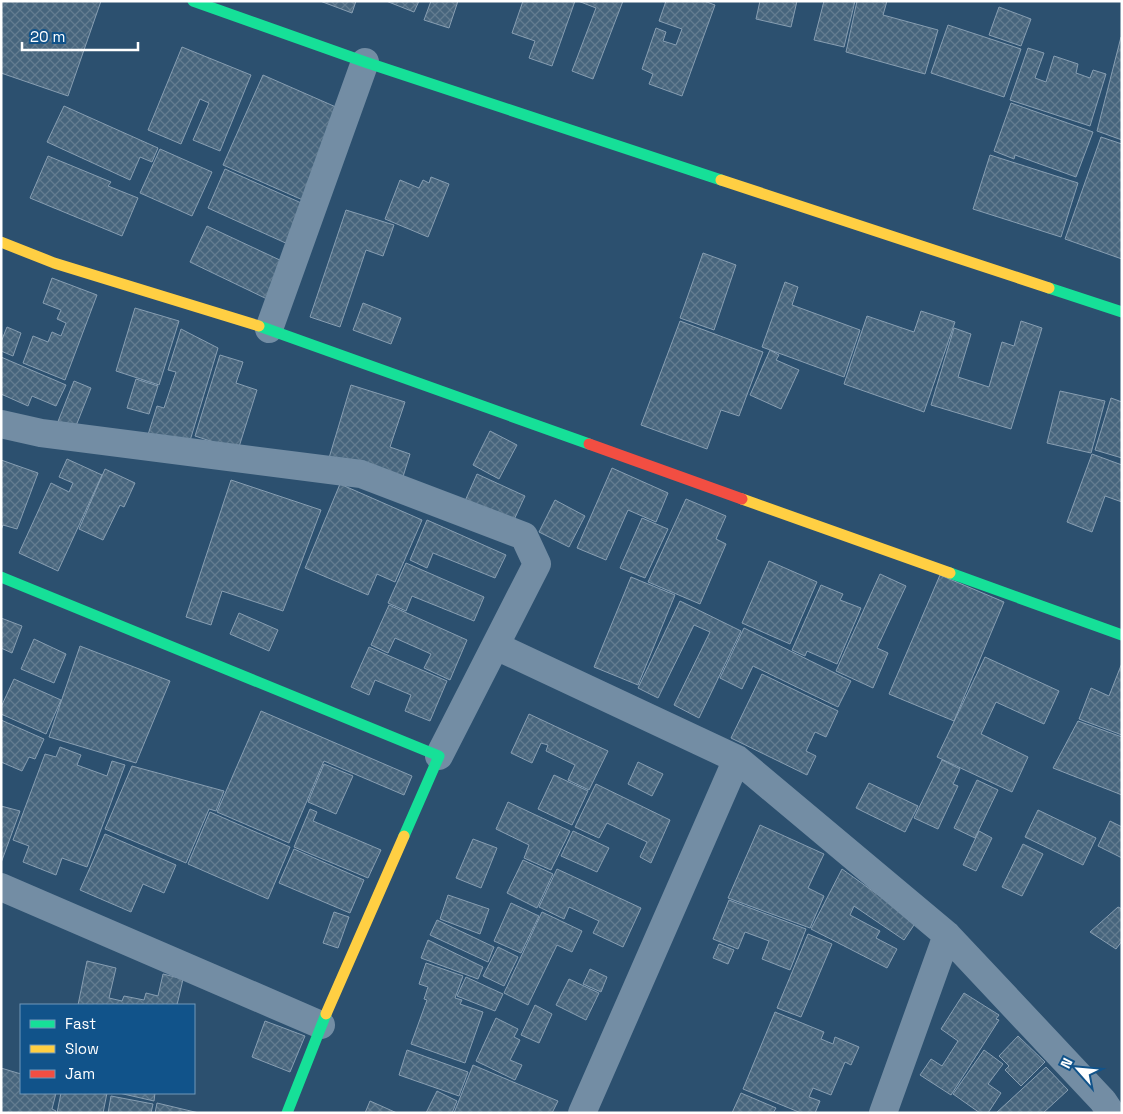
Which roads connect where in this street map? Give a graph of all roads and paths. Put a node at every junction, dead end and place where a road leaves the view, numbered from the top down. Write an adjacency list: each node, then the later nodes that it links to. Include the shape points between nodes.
1 (193, 1): 2 (street)
2 (365, 62): 4 (street); 5 (street)
3 (1, 242): 5 (street, via 54,263)
4 (1122, 312)
5 (269, 329): 8 (street)
6 (1, 424): 9 (street, via 41,433 361,474 524,536 537,564)
7 (1, 577): 10 (street)
8 (1122, 635)
9 (496, 646): 10 (street); 11 (street)
10 (440, 756): 14 (street)
11 (737, 759): 13 (street); 16 (street)
12 (1, 887): 14 (street)
13 (947, 935): 17 (street); 18 (street)
14 (320, 1024): 15 (street)
15 (287, 1113)
16 (582, 1113)
17 (882, 1113)
18 (1111, 1113)

